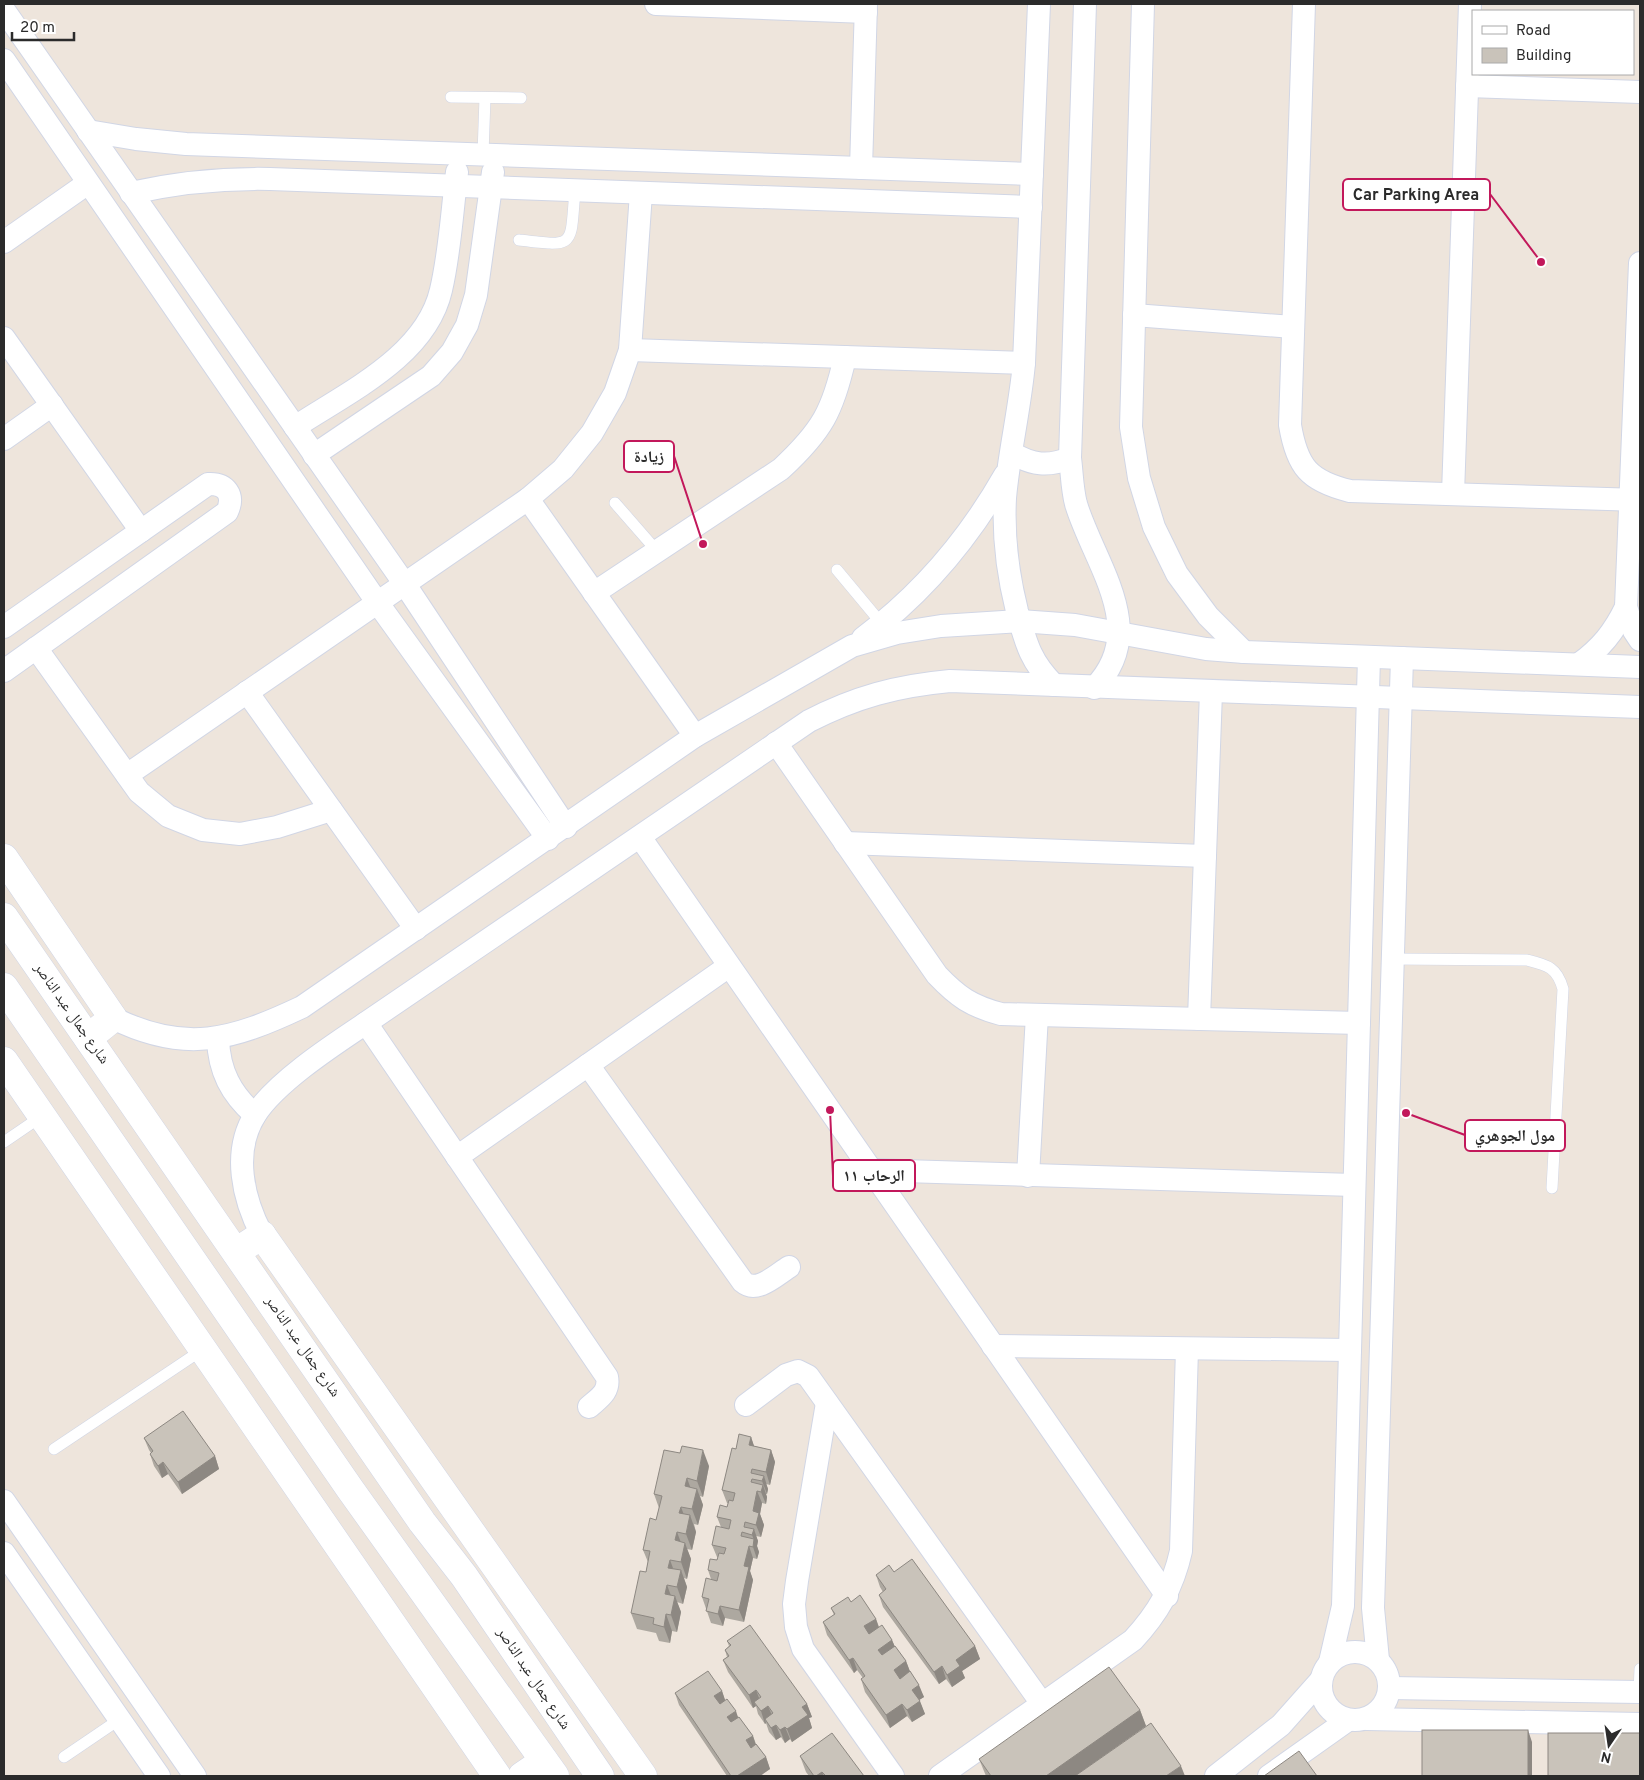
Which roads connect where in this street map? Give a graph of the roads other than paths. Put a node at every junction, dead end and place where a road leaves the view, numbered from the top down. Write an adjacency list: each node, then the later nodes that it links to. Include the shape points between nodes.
1 (656, 4): 7 (street)
2 (1039, 4): 20 (street)
3 (1085, 4): 41 (street)
4 (1143, 4): 31 (street)
5 (1304, 4): 32 (street)
6 (1470, 4): 11 (street)
7 (790, 6): 8 (street)
8 (866, 8): 19 (street)
9 (8, 24): 16 (street)
10 (4, 60): 21 (street)
11 (1467, 86): 12 (street); 43 (street)
12 (1640, 92)
13 (451, 97): 14 (lane)
14 (484, 98): 15 (lane); 18 (lane)
15 (521, 98)
16 (88, 130): 17 (street, via 186,144); 26 (street)
17 (460, 154): 18 (street); 22 (street)
18 (489, 155): 19 (street); 23 (street)
19 (861, 168): 20 (street)
20 (1032, 174): 27 (street)
21 (88, 183): 29 (street); 52 (street)
22 (456, 186): 23 (street); 26 (street, via 224,178 177,183); 38 (street, via 441,290 421,334 386,367)
23 (491, 187): 24 (street); 40 (street, via 476,295 467,325 452,352 431,376)
24 (574, 190): 25 (street); 28 (lane, via 571,234 567,241 560,244)
25 (641, 192): 27 (street); 34 (street)
26 (132, 193): 38 (street)
27 (1031, 207): 36 (street)
28 (519, 240)
29 (4, 242)
30 (1640, 263): 45 (street)
31 (1134, 315): 32 (street); 61 (street, via 1131,427 1139,478 1154,528 1177,574 1192,595)
32 (1293, 327): 43 (street, via 1290,425 1294,449 1306,470 1326,485 1350,491)
33 (4, 338): 37 (street)
34 (630, 350): 35 (street); 44 (street, via 615,393 592,433 563,469)
35 (845, 357): 36 (street); 48 (street, via 836,396 823,423 804,448 782,469)
36 (1024, 363): 42 (street)
37 (52, 406): 39 (street); 47 (street)
38 (295, 427): 40 (street)
39 (4, 439)
40 (314, 455): 50 (street)
41 (1070, 458): 42 (street, via 1040,465); 57 (street, via 1076,503 1106,575 1115,603)
42 (1010, 461): 54 (street, via 1005,522 1007,561); 55 (street, via 970,530 940,569)
43 (1453, 494): 45 (street)
44 (528, 499): 50 (street); 51 (street)
45 (1636, 500): 53 (street)
46 (614, 503): 48 (lane)
47 (141, 530): 56 (street); 60 (street, via 208,484 225,488 230,495 231,504 227,512)
48 (656, 550): 51 (street)
49 (837, 570): 55 (lane)
50 (404, 583): 52 (street); 78 (street)
51 (594, 593): 74 (street)
52 (377, 602): 69 (street); 78 (street)
53 (1626, 607): 58 (street); 64 (street, via 1615,630 1599,649)
54 (1020, 622): 57 (street); 59 (street, via 941,626 897,633); 67 (street, via 1030,656)
55 (882, 624): 59 (street)
56 (4, 627)
57 (1118, 632): 61 (street, via 1206,649); 68 (street, via 1118,648 1113,663)
58 (1640, 640)
59 (852, 646): 74 (street)
60 (36, 648): 66 (street); 76 (street)
61 (1244, 652): 62 (street)
62 (1369, 657): 63 (street); 71 (street)
63 (1402, 658): 64 (street); 72 (street)
64 (1579, 664): 65 (street)
65 (1640, 667)
66 (4, 671)
67 (1054, 685): 68 (street); 75 (street, via 950,681 913,684 842,704 808,720)
68 (1094, 688): 70 (street)
69 (247, 692): 76 (street); 77 (street)
70 (1211, 692): 71 (street); 81 (street)
71 (1368, 697): 72 (street); 92 (street)
72 (1400, 699): 73 (street); 85 (street)
73 (1640, 707)
74 (695, 736): 78 (street)
75 (776, 743): 79 (street); 80 (street)
76 (127, 775): 77 (street, via 139,792 168,816 203,830 240,834 277,827)
77 (331, 810): 84 (street)
78 (557, 833): 84 (street)
79 (640, 837): 86 (street); 91 (street)
80 (845, 843): 81 (street); 88 (street, via 937,975 954,994 976,1007 1001,1014)
81 (1205, 856): 90 (street)
82 (4, 858): 89 (main road)
83 (4, 917): 93 (main road, شارع جمال عبد الناصر)
84 (416, 929): 94 (street, via 302,1007 265,1024)
85 (1392, 959): 104 (lane, via 1527,960 1547,965 1560,976 1563,989); 123 (street, via 1373,1608)
86 (729, 966): 96 (street); 101 (street)
87 (4, 987): 118 (main road)
88 (1037, 1015): 90 (street); 102 (street)
89 (113, 1018): 93 (main road); 94 (street, via 164,1038)
90 (1200, 1019): 92 (street)
91 (366, 1023): 97 (street, via 303,1068); 100 (street)
92 (1359, 1023): 103 (street)
93 (88, 1038): 106 (main road, شارع جمال عبد الناصر)
94 (218, 1038): 97 (street, via 219,1056 231,1089)
95 (4, 1061): 98 (main road)
96 (588, 1065): 100 (street); 107 (street, via 743,1282 759,1285)
97 (255, 1115): 105 (street, via 246,1138 242,1163 248,1205)
98 (42, 1116): 99 (lane); 110 (main road)
99 (4, 1142)
100 (457, 1157): 114 (street, via 607,1377 605,1393)
101 (871, 1170): 102 (street); 108 (street)
102 (1028, 1176): 103 (street)
103 (1354, 1185): 111 (street)
104 (1552, 1188)
105 (262, 1235): 106 (main road); 141 (main road)
106 (236, 1252): 117 (main road, شارع جمال عبد الناصر)
107 (789, 1267)
108 (993, 1346): 109 (street); 121 (street)
109 (1187, 1349): 111 (street); 121 (street, via 1181,1551 1176,1574)
110 (202, 1350): 115 (lane); 138 (main road)
111 (1350, 1350): 125 (street, via 1343,1606)
112 (827, 1403): 113 (street, via 808,1376 798,1371 786,1375); 129 (street); 142 (street, via 797,1581 796,1626 803,1649 815,1668)
113 (746, 1405)
114 (589, 1407)
115 (54, 1449)
116 (4, 1501): 137 (street)
117 (422, 1522): 118 (main road); 120 (main road, شارع جمال عبد الناصر)
118 (390, 1545): 122 (main road)
119 (4, 1553): 130 (street)
120 (464, 1576): 122 (main road); 140 (main road, شارع جمال عبد الناصر)
121 (1166, 1596): 129 (street, via 1152,1620 1133,1640)
122 (429, 1600): 135 (main road)
123 (1378, 1660): 125 (street, via 1349,1652); 126 (street, via 1389,1678)
124 (1640, 1669): 128 (lane)
125 (1326, 1671): 131 (street, via 1321,1691 1330,1710); 144 (street, via 1281,1725)
126 (1390, 1688): 127 (street); 131 (street, via 1383,1707)
127 (1609, 1692): 128 (street); 132 (street)
128 (1640, 1692)
129 (1043, 1705): 143 (street)
130 (120, 1720): 134 (lane); 136 (street)
131 (1357, 1720): 132 (street); 145 (street)
132 (1608, 1724): 133 (street)
133 (1640, 1724)
134 (64, 1757)
135 (549, 1768): 139 (main road)
136 (159, 1776)
137 (195, 1776)
138 (497, 1776)
139 (522, 1776)
140 (600, 1776)
141 (643, 1776)
142 (893, 1776)
143 (940, 1776)
144 (1216, 1776)
145 (1269, 1776)

